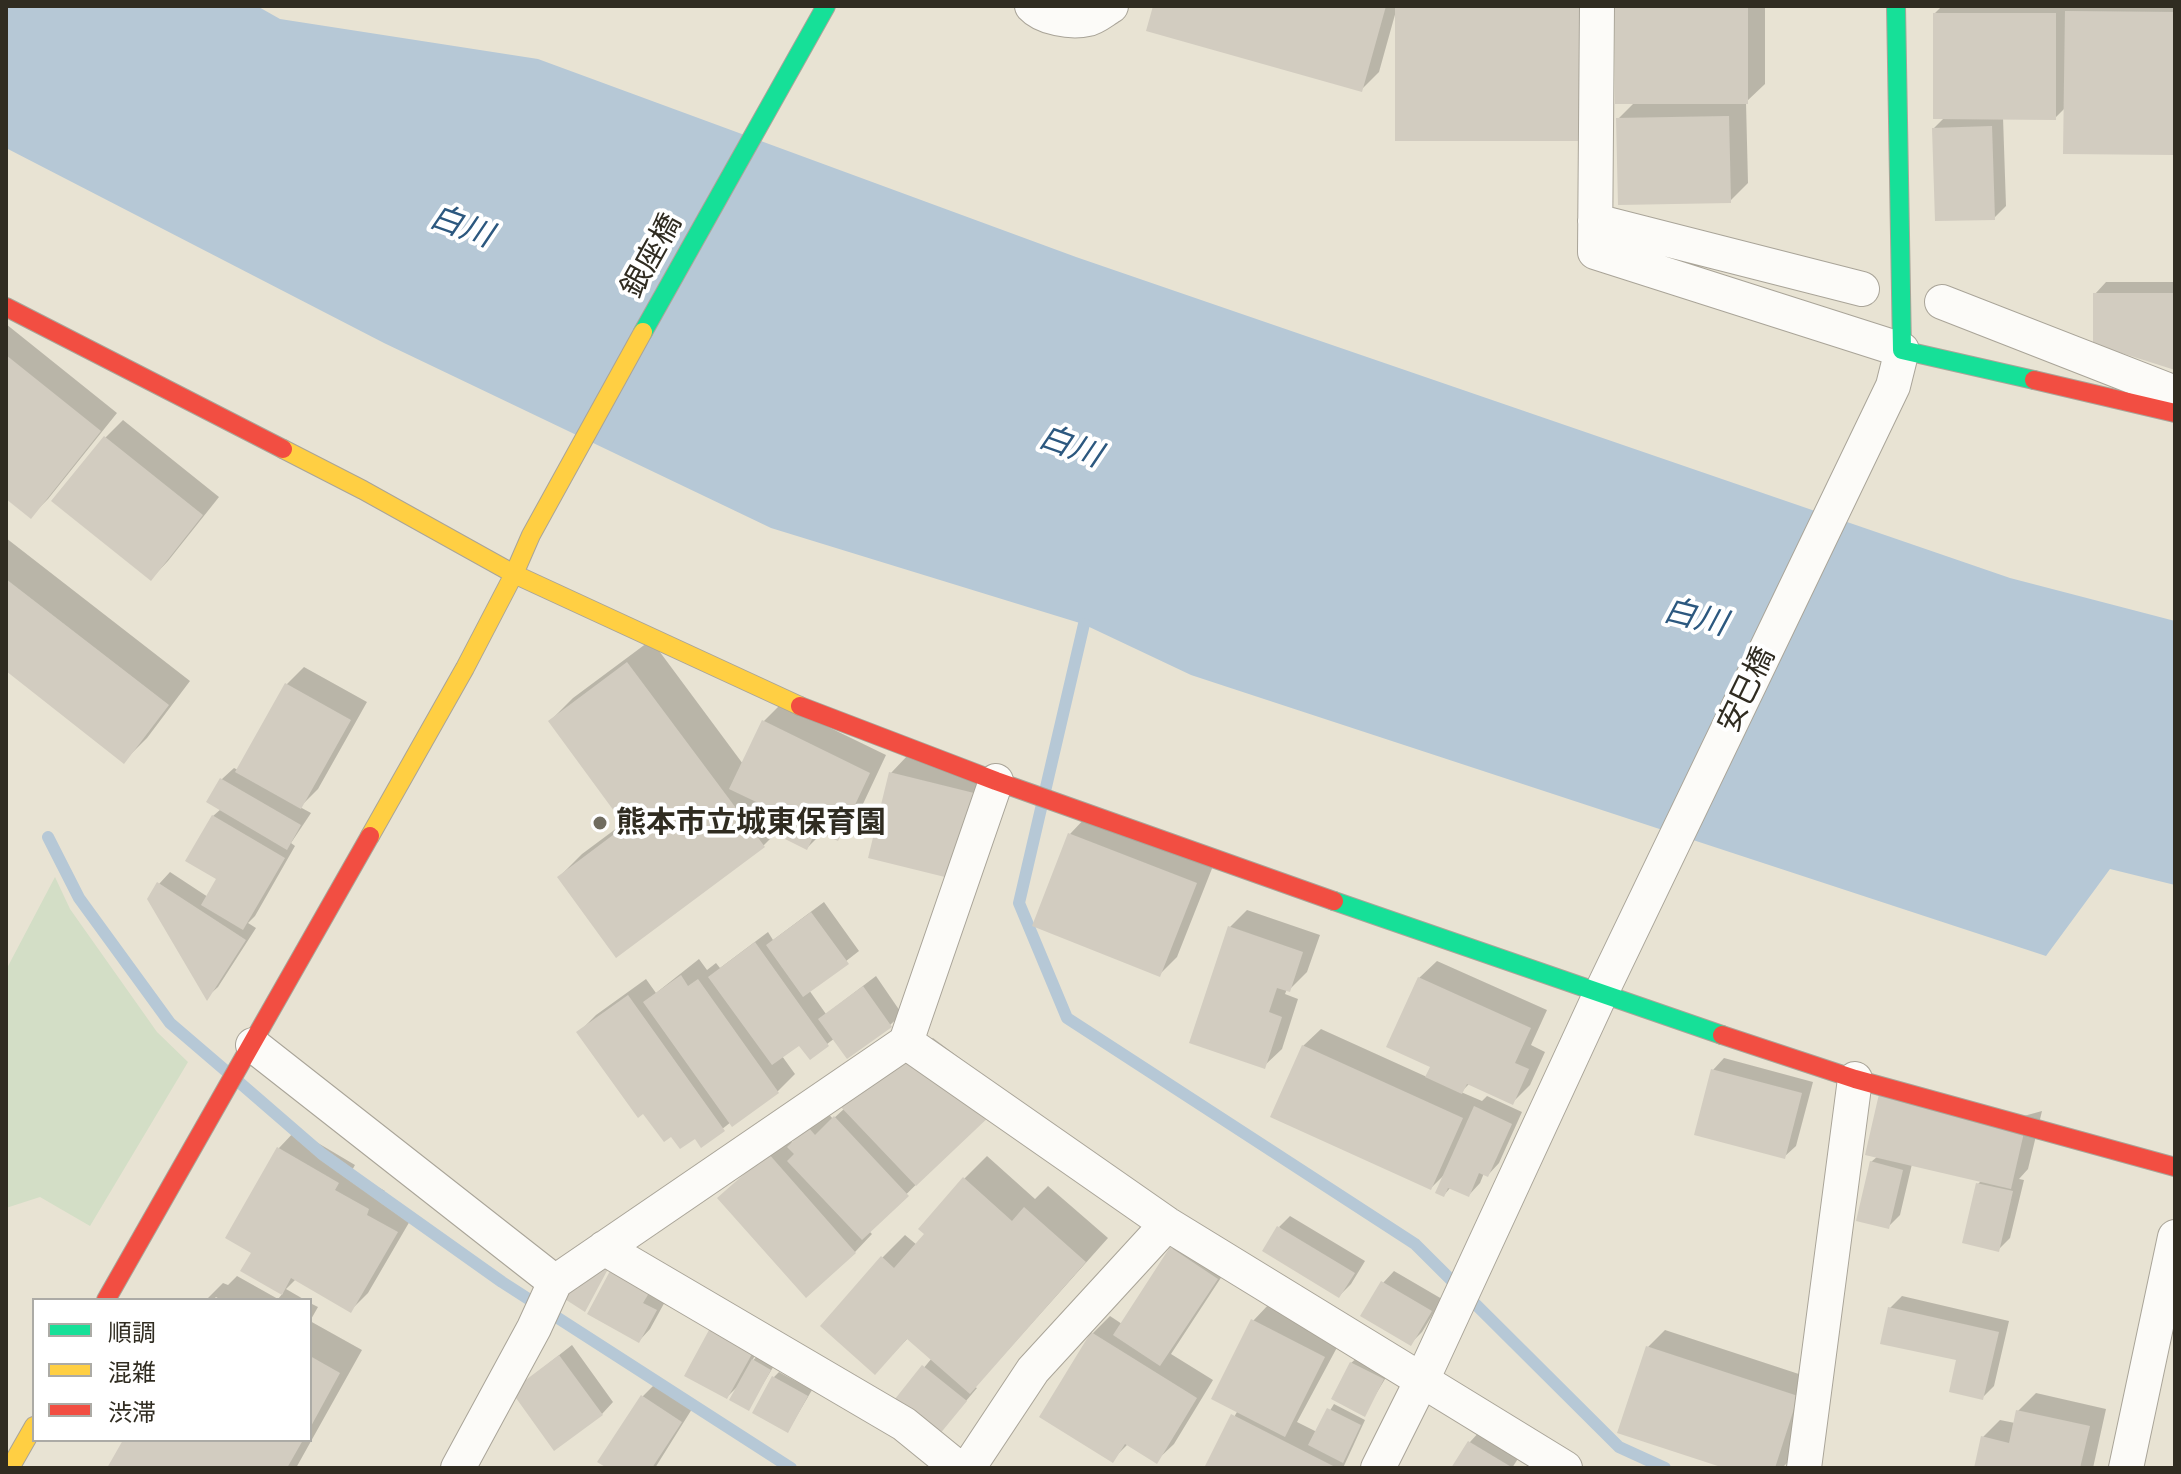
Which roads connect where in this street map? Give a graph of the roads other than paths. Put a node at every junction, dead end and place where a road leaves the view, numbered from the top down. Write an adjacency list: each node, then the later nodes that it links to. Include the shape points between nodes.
1 (826, 6): 13 (street, 銀座橋)
2 (1032, 6): 3 (street, via 1038,13 1063,19 1089,19)
3 (1111, 6)
4 (1597, 6): 6 (street)
5 (1896, 6): 10 (street)
6 (1595, 236): 7 (street); 10 (street)
7 (1862, 289)
8 (1942, 302): 11 (street)
9 (6, 307): 13 (street, via 363,490)
10 (1902, 350): 12 (street); 15 (street, 安巳橋, via 1893,386)
11 (2175, 393)
12 (2175, 413)
13 (514, 574): 14 (street, via 810,711); 17 (street, 銀座橋)
14 (996, 781): 15 (street); 16 (street)
15 (1600, 995): 18 (street); 25 (street, 安巳橋)
16 (906, 1042): 20 (street); 22 (street)
17 (253, 1045): 23 (street); 24 (street, 銀座橋)
18 (1855, 1079): 19 (street); 33 (street)
19 (2175, 1167)
20 (1167, 1224): 25 (street); 30 (street, via 1033,1370)
21 (2175, 1237): 34 (street)
22 (604, 1248): 23 (street); 29 (street, via 904,1424)
23 (555, 1282): 28 (street)
24 (107, 1298)
25 (1422, 1380): 31 (street, 安巳橋); 32 (street)
26 (32, 1430): 27 (street)
27 (10, 1468)
28 (458, 1468)
29 (958, 1468)
30 (968, 1468)
31 (1378, 1468)
32 (1565, 1468)
33 (1804, 1468)
34 (2126, 1468)

